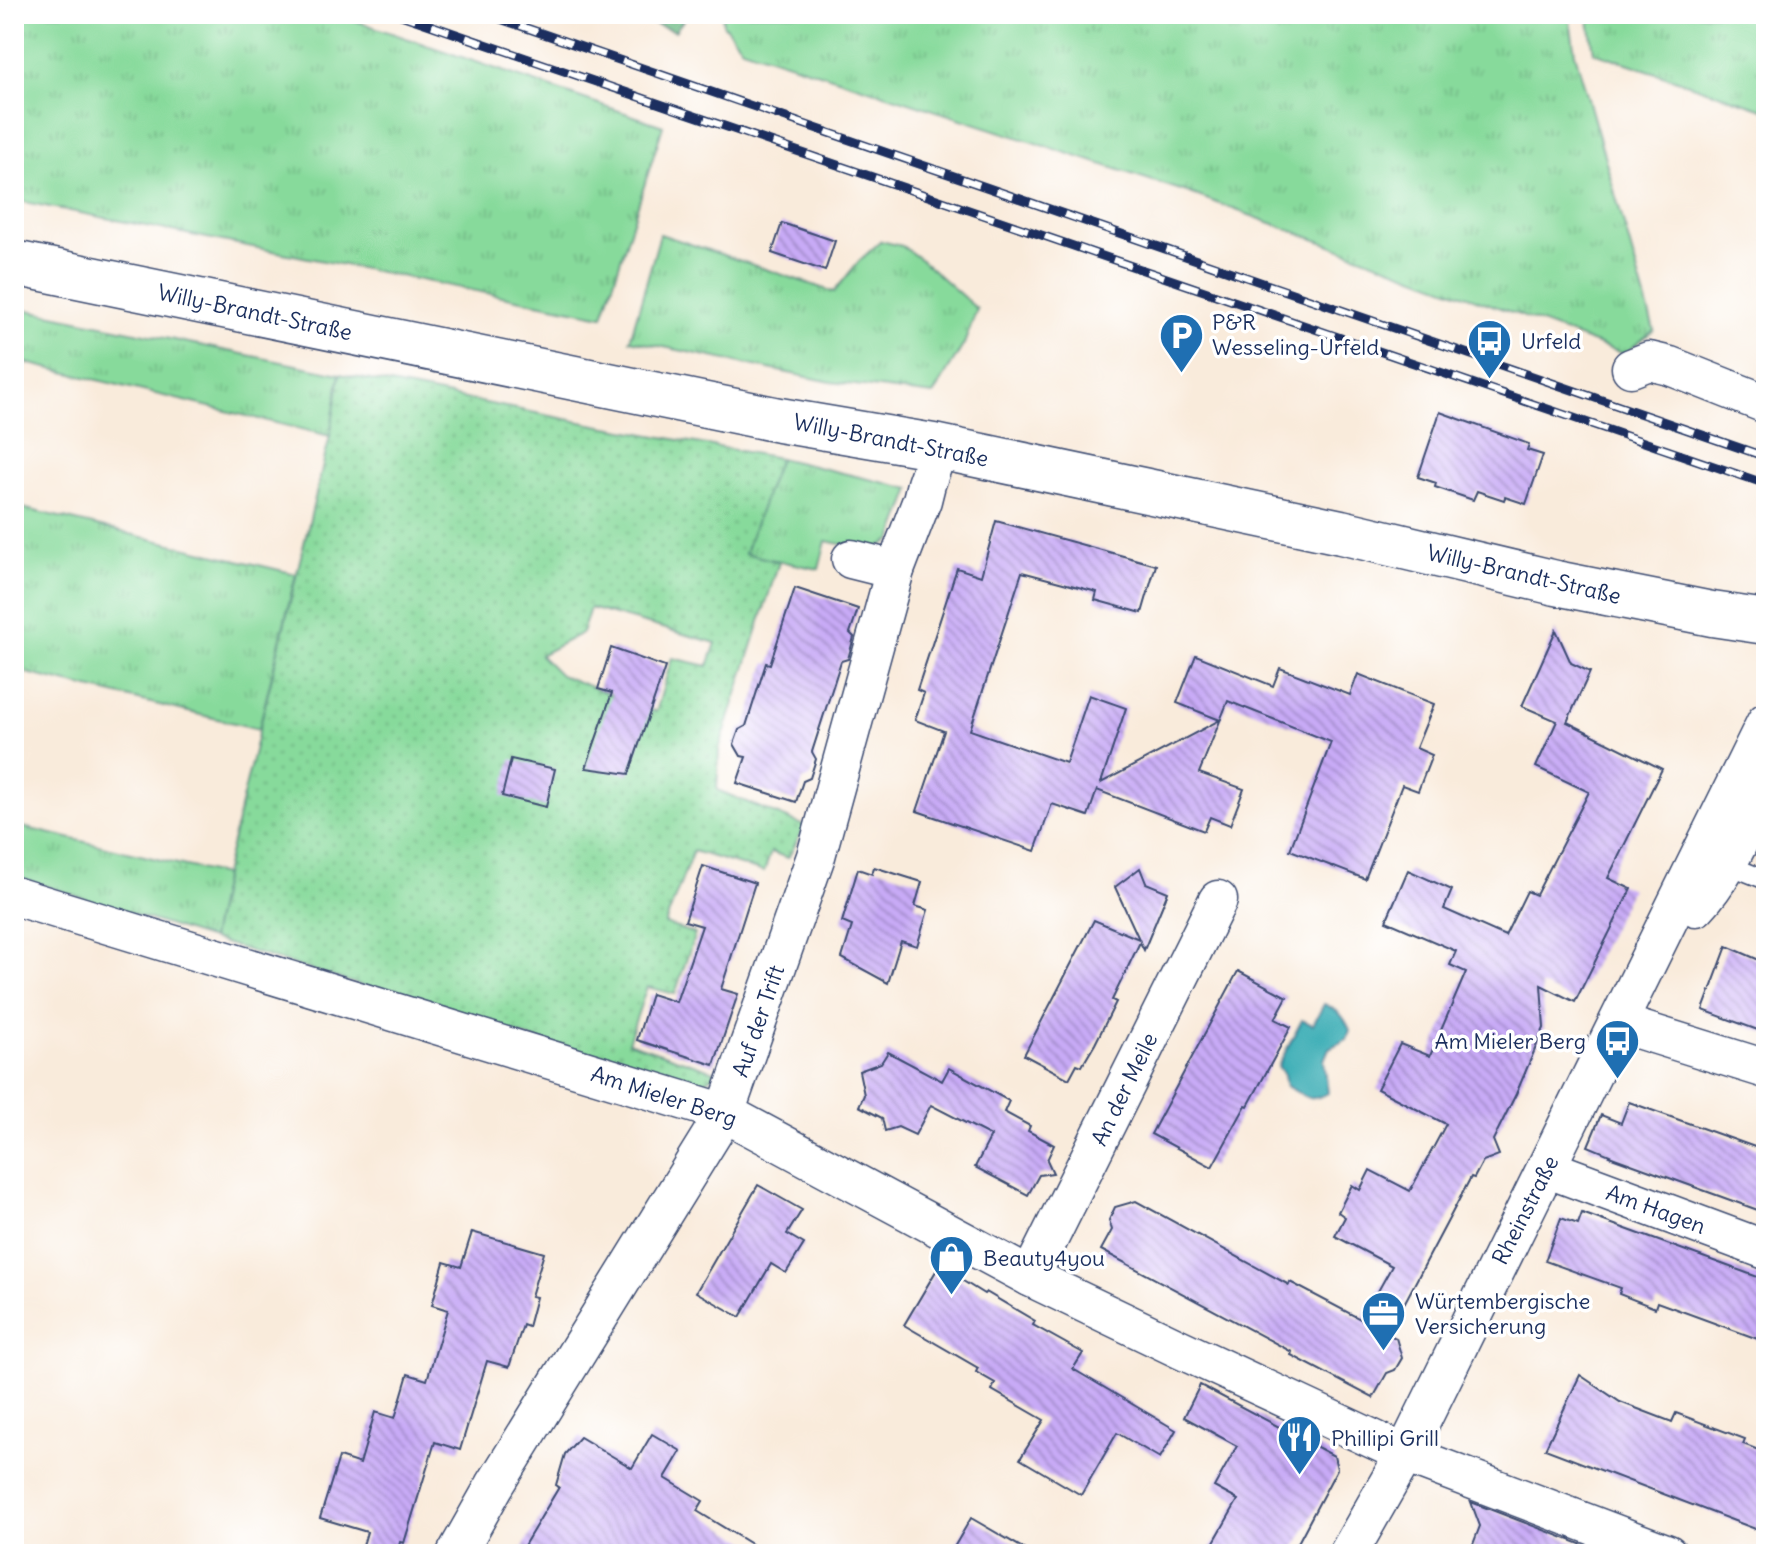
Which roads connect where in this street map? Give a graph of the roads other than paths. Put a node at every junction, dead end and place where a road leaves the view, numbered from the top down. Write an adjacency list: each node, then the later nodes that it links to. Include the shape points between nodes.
1 (14, 263): 4 (main road, Willy-Brandt-Straße, via 779,420)
2 (1631, 368): 3 (street, via 1649,361 1670,366)
3 (1766, 404)
4 (939, 447): 6 (street, Auf der Trift); 7 (main road, Willy-Brandt-Straße, via 1556,583)
5 (851, 559): 6 (street)
6 (895, 570): 17 (street, Auf der Trift, via 816,856)
7 (1766, 622)
8 (1766, 722): 14 (street, Rheinstraße)
9 (1766, 786): 10 (street, Rheinstraße)
10 (1726, 864): 11 (lane); 14 (street, Rheinstraße, via 1709,893)
11 (1766, 880)
12 (14, 896): 17 (street, Am Mieler Berg)
13 (1218, 900): 20 (street, An der Meile)
14 (1655, 949): 15 (street, Rheinstraße)
15 (1618, 1023): 16 (street); 18 (street, Rheinstraße)
16 (1766, 1069)
17 (725, 1113): 20 (street, Am Mieler Berg); 22 (street, Auf der Trift)
18 (1546, 1168): 19 (street, Am Hagen); 21 (street, Rheinstraße)
19 (1766, 1250)
20 (1030, 1277): 21 (street, Am Mieler Berg)
21 (1405, 1454): 23 (street, Rheinstraße); 24 (street, Am Mieler Berg)
22 (456, 1554)
23 (1348, 1554)
24 (1668, 1554)

